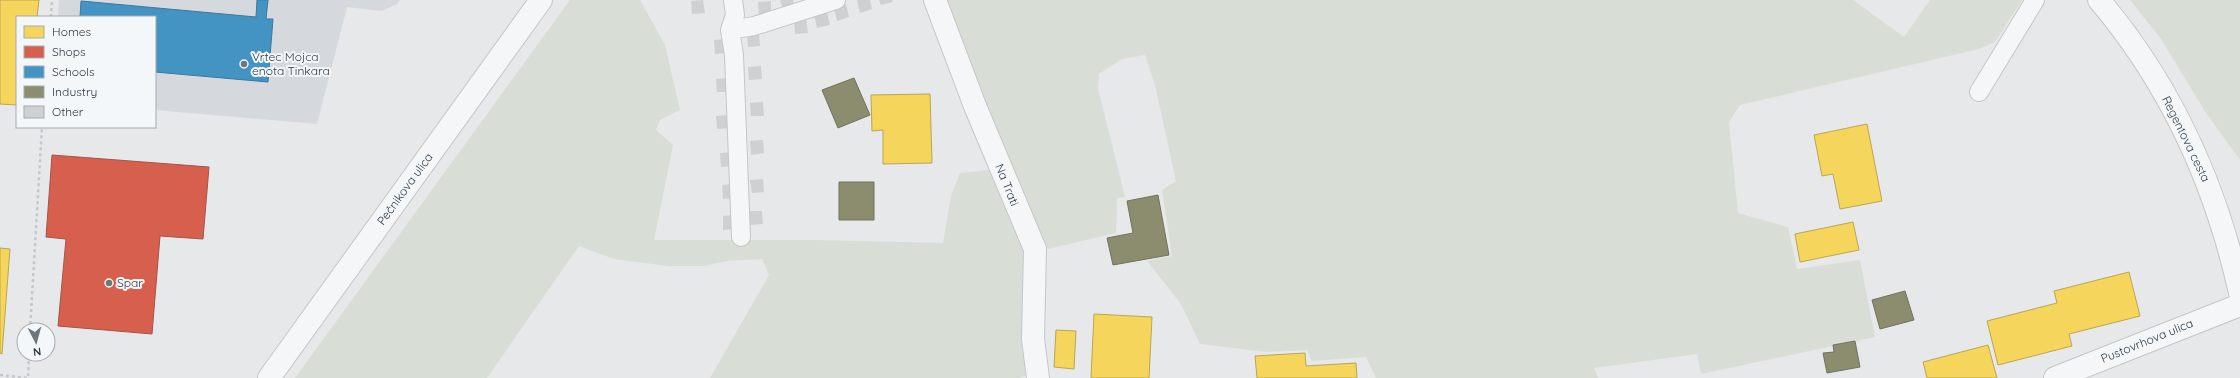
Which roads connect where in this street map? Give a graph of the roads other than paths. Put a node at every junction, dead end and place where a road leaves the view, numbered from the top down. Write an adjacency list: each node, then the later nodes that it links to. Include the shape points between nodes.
1 (541, 0): 12 (street, Pečnikova ulica)
2 (733, 0): 7 (lane, via 735,15)
3 (836, 0): 7 (lane, via 754,26)
4 (935, 0): 13 (street, Na Trati, via 975,106 1035,249 1033,338)
5 (2035, 0): 8 (lane)
6 (2099, 0): 10 (street, Regentova cesta, via 2138,50 2186,132 2219,214)
7 (730, 30): 9 (lane, via 734,56)
8 (1979, 92)
9 (741, 236)
10 (2240, 293)
11 (2240, 305): 14 (street, Pustovrhova ulica)
12 (269, 378)
13 (1038, 378)
14 (2055, 378)

